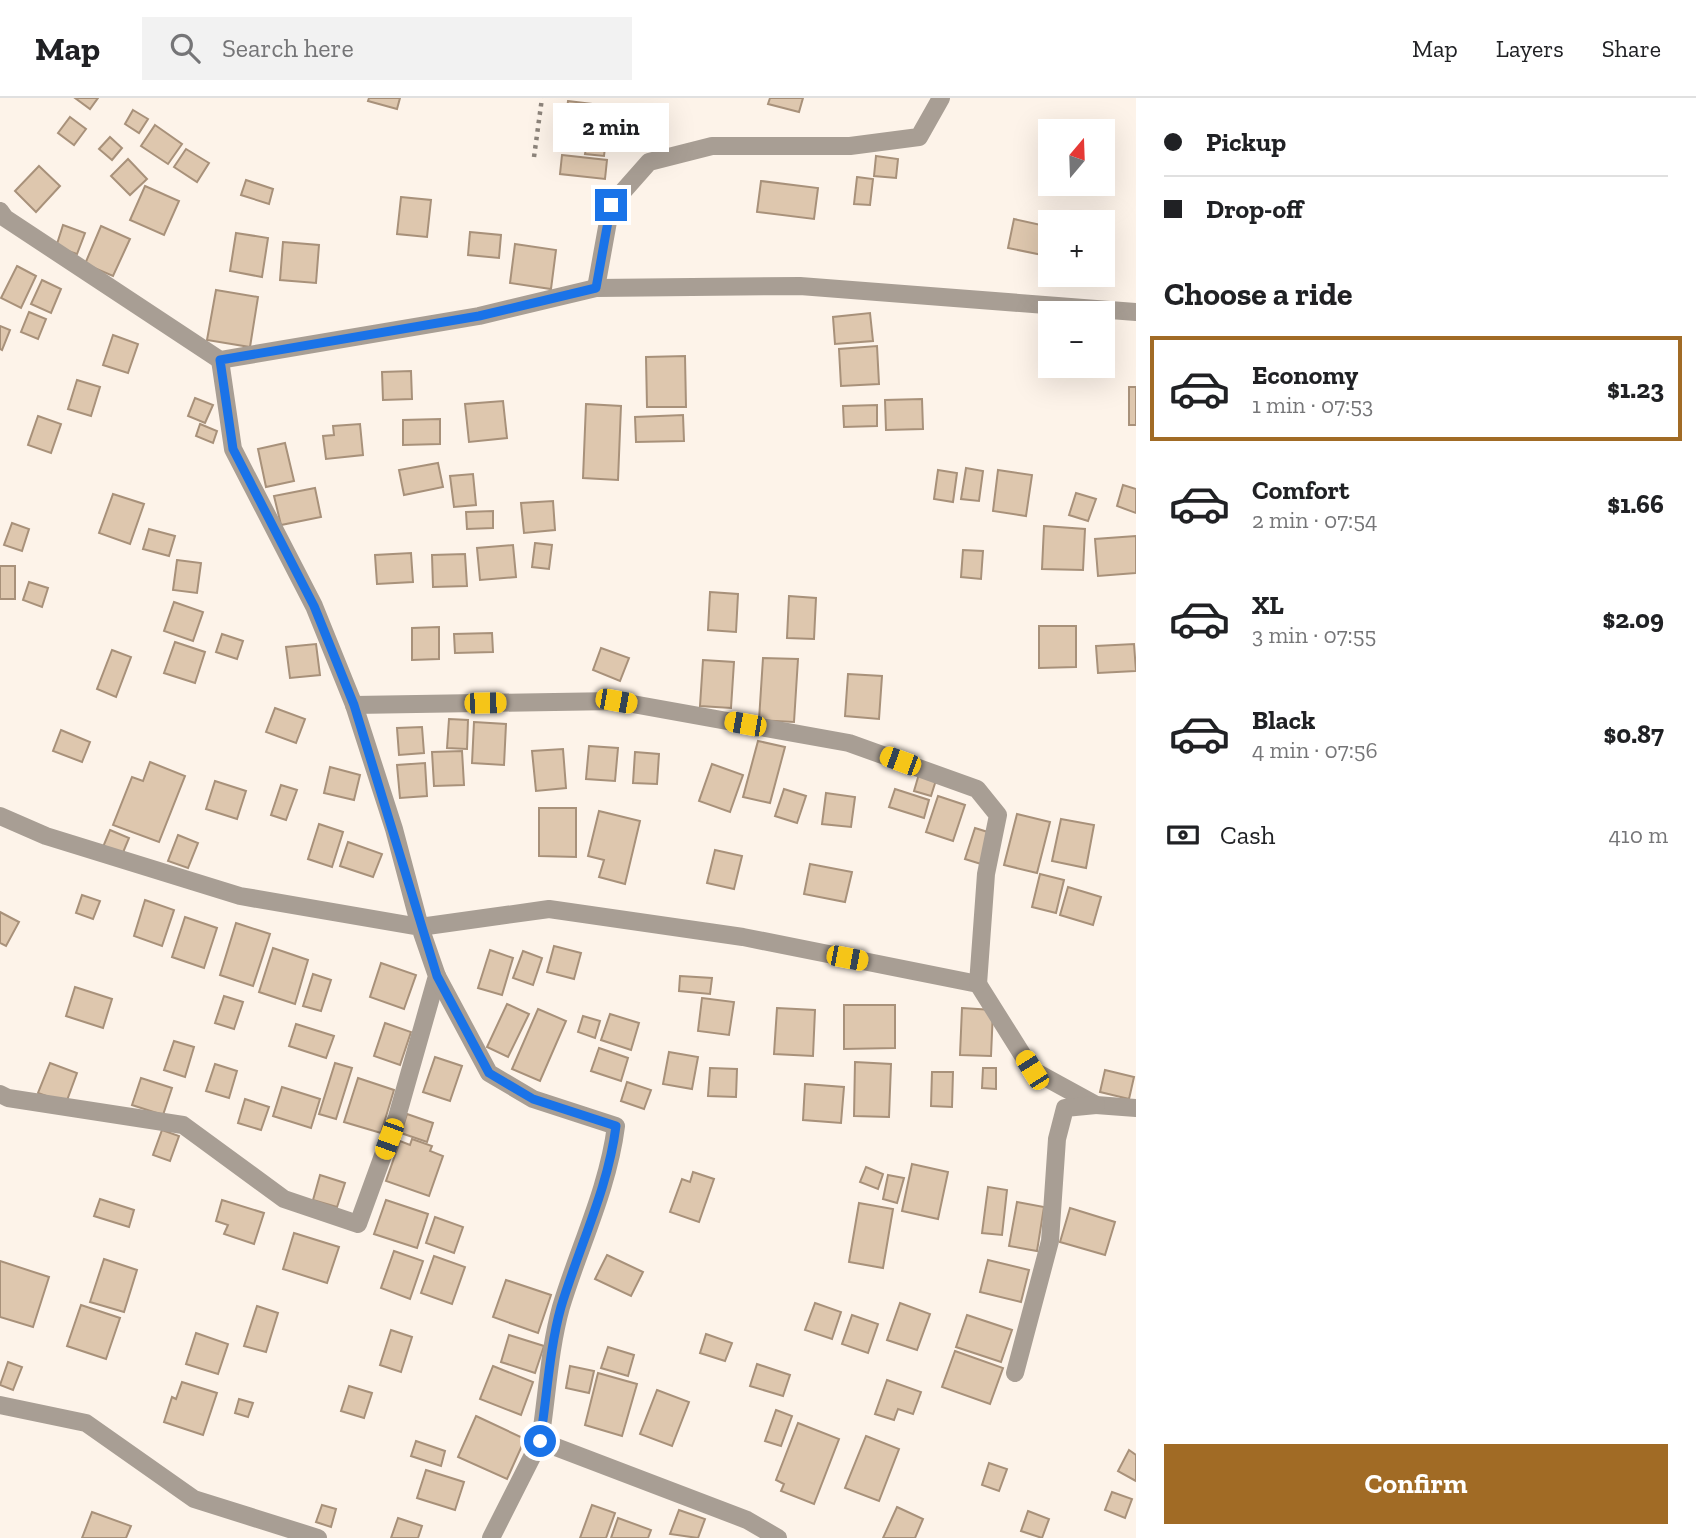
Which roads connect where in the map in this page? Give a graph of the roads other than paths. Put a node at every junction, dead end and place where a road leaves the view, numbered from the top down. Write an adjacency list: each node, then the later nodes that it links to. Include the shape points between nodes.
1 (941, 98): 3 (street, via 919,137 850,146 712,146 649,162 611,205)
2 (2, 216): 5 (street)
3 (596, 288): 4 (street, via 800,286); 5 (street, via 479,316)
4 (1136, 312)
5 (220, 360): 6 (street, via 233,449 314,606)
6 (354, 705): 8 (street); 10 (street, via 616,701 849,743 977,789 998,815 986,874)
7 (0, 816): 8 (street, via 46,836 240,896)
8 (421, 927): 9 (street); 10 (street, via 549,909 743,937)
9 (437, 976): 11 (street, via 397,1117 358,1224 284,1199 183,1125); 16 (street, via 489,1073 533,1099 616,1126 593,1218 561,1310)
10 (978, 984): 12 (street, via 1032,1070)
11 (0, 1094)
12 (1096, 1105): 13 (street); 14 (street, via 1065,1108 1056,1139 1050,1241)
13 (1136, 1108)
14 (1015, 1373)
15 (0, 1405): 17 (street, via 86,1423 194,1499)
16 (540, 1441): 18 (street); 19 (street, via 747,1520)
17 (318, 1538)
18 (491, 1538)
19 (778, 1538)

